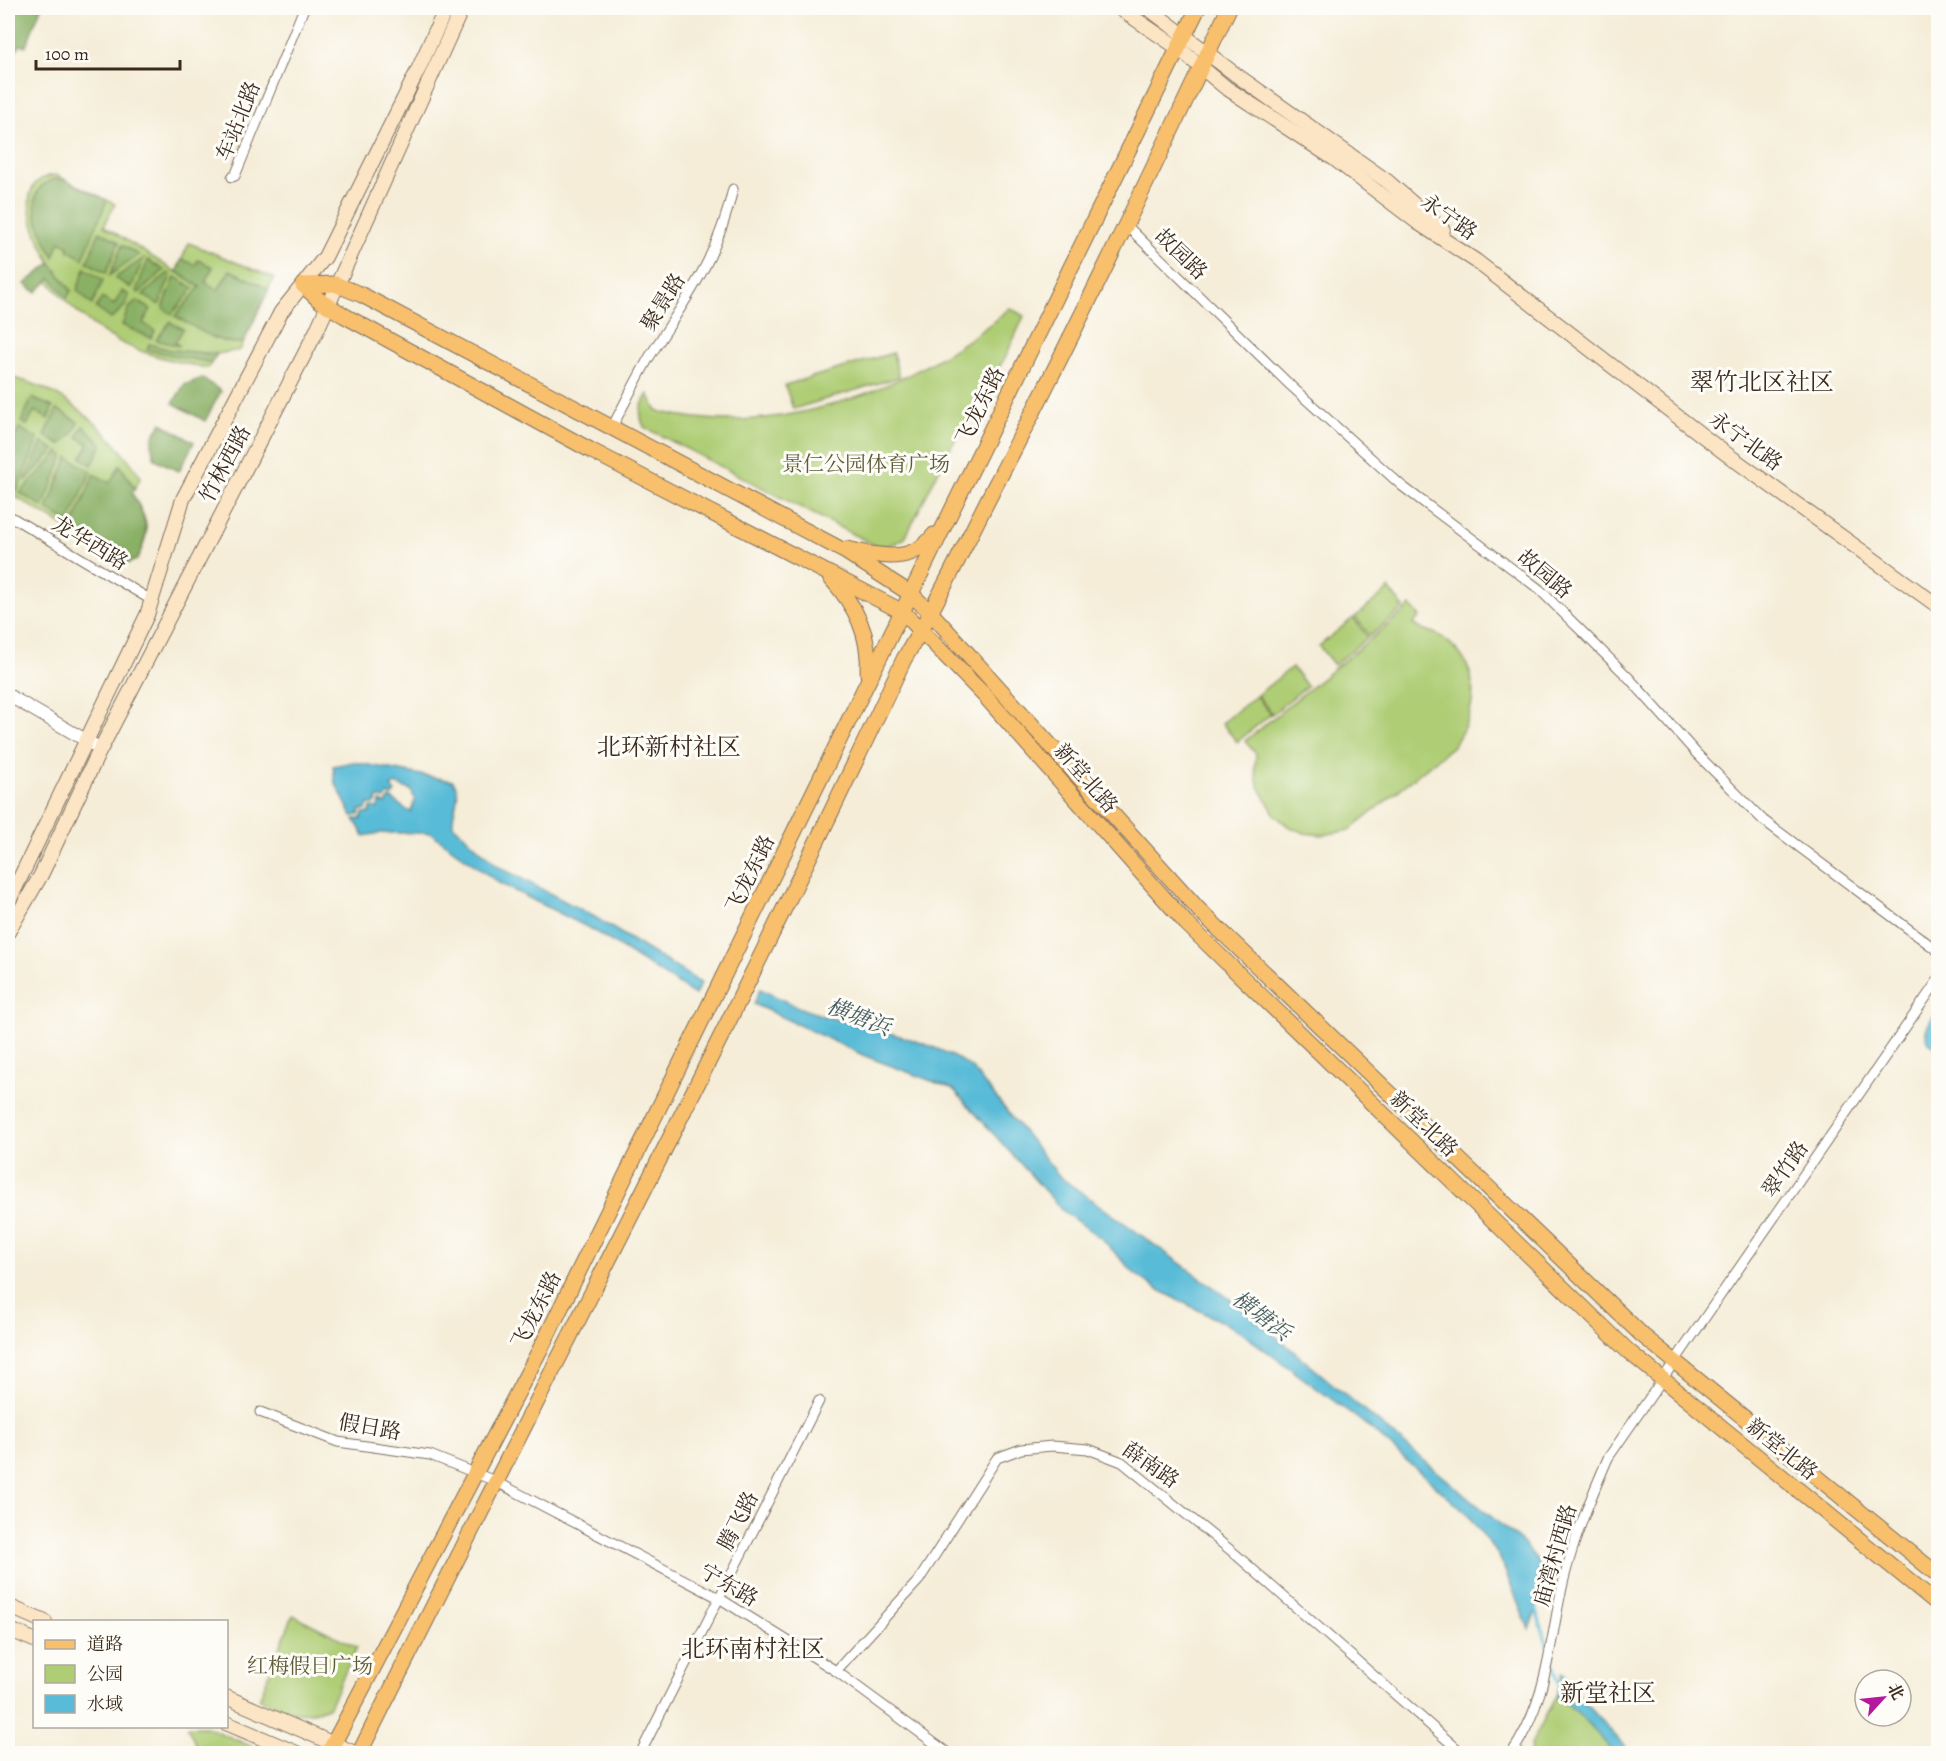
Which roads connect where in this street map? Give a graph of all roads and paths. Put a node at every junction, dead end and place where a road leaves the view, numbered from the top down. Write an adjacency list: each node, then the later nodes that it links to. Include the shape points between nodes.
1 (297, 8): 13 (street, 车站北路)
2 (304, 8): 13 (street, 车站北路)
3 (446, 8): 18 (main road, 竹林西路, via 325,257)
4 (462, 8): 17 (main road, 竹林西路)
5 (1119, 8): 10 (main road, 永宁路)
6 (1148, 8): 9 (main road, 永宁路)
7 (1198, 8): 9 (main road, 飞龙东路)
8 (1229, 8): 11 (main road, 飞龙东路)
9 (1185, 34): 10 (main road, 飞龙东路); 11 (main road, 永宁路)
10 (1178, 48): 12 (main road, 永宁路); 21 (main road, 飞龙东路)
11 (1208, 52): 12 (main road, 飞龙东路); 16 (main road, 永宁路, via 1387,181)
12 (1201, 68): 15 (main road, 飞龙东路); 16 (main road, 永宁路)
13 (268, 88): 13 (street, 车站北路, via 231,172 232,177 235,176)
14 (733, 189): 20 (street, 聚景路, via 714,251)
15 (1125, 224): 29 (main road, 飞龙东路); 38 (street, 故园路, via 1291,386 1402,486 1539,589 1763,820)
16 (1476, 261): 27 (main road, 永宁北路, via 1721,450)
17 (335, 284): 18 (main road); 19 (main road, 竹林西路); 20 (main road)
18 (303, 285): 19 (main road, 新堂北路); 26 (main road, 竹林西路, via 281,312 257,353 183,499)
19 (323, 302): 24 (main road, 新堂北路, via 592,451); 35 (main road, 竹林西路, via 260,443)
20 (611, 429): 23 (main road)
21 (950, 513): 23 (main road, via 926,545 909,555 882,557); 25 (main road, 飞龙东路)
22 (8, 515): 26 (street, 龙华西路)
23 (835, 546): 25 (main road, 新堂北路)
24 (824, 570): 28 (main road, 新堂北路); 31 (main road, via 849,598 864,630)
25 (910, 594): 28 (main road, 飞龙东路); 29 (main road, 新堂北路)
26 (153, 601): 34 (main road, 竹林西路)
27 (1938, 606)
28 (903, 612): 30 (main road, 新堂北路); 31 (main road, 飞龙东路)
29 (931, 613): 30 (main road, 飞龙东路); 40 (main road, 新堂北路, via 1199,910 1642,1335)
30 (921, 630): 41 (main road, 新堂北路, via 985,696 1186,923 1628,1351); 45 (main road, 飞龙东路, via 667,1148)
31 (868, 680): 44 (main road, 飞龙东路, via 546,1338)
32 (8, 695): 34 (street)
33 (8, 704): 34 (street)
34 (83, 744): 35 (street); 36 (main road, 竹林西路)
35 (99, 753): 37 (main road, 竹林西路, via 41,875)
36 (8, 903)
37 (8, 932)
38 (1938, 951)
39 (1938, 980): 40 (street, 翠竹路)
40 (1674, 1361): 41 (street, 翠竹路); 46 (main road, 新堂北路)
41 (1662, 1378): 48 (main road, 新堂北路); 62 (street, 庙湾村西路, via 1608,1458 1589,1500 1573,1545 1538,1707)
42 (819, 1401): 47 (street, 腾飞路)
43 (260, 1412): 44 (street, 假日路, via 338,1442 430,1455)
44 (476, 1471): 45 (street, 宁东路); 56 (main road, 飞龙东路)
45 (495, 1481): 47 (street, 宁东路); 58 (main road, 飞龙东路)
46 (1938, 1575)
47 (719, 1598): 53 (street, 宁东路); 59 (street, 腾飞路)
48 (1938, 1604)
49 (8, 1606): 50 (main road)
50 (40, 1620)
51 (8, 1629): 52 (main road)
52 (33, 1640)
53 (836, 1671): 60 (street, 宁东路); 61 (street, 薛南路, via 919,1580 998,1458 1021,1449 1088,1449 1131,1469 1234,1553)
54 (228, 1698): 56 (main road)
55 (228, 1723): 57 (main road)
56 (330, 1748): 58 (main road)
57 (299, 1754)
58 (358, 1754)
59 (640, 1754)
60 (949, 1754)
61 (1463, 1754)
62 (1511, 1754)

